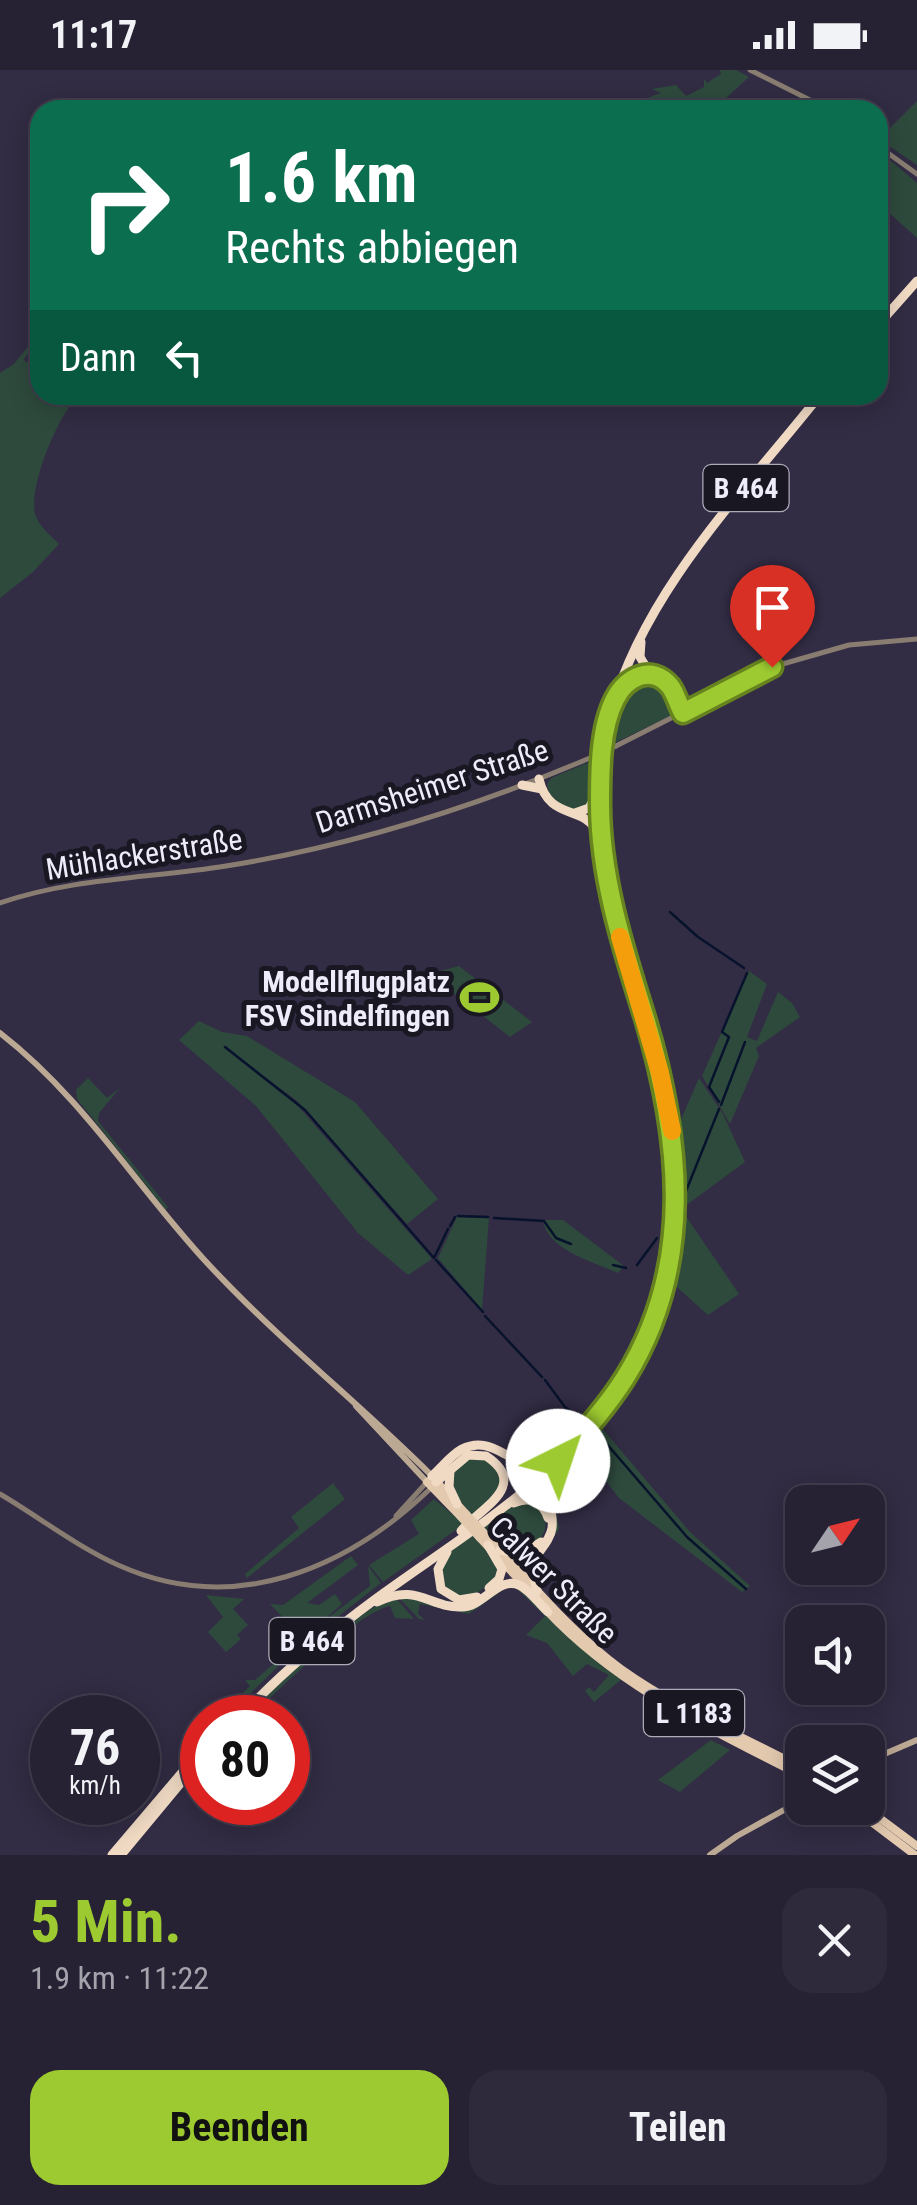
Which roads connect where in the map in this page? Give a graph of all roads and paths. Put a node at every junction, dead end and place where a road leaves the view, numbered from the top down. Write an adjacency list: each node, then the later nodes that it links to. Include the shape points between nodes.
1 (750, 70): 2 (street)
2 (810, 100)
3 (888, 153): 4 (street)
4 (917, 174)
5 (917, 281): 6 (highway)
6 (888, 314)
7 (812, 405): 8 (highway, B 464, via 695,554)
8 (642, 634): 10 (highway, via 640,656); 11 (highway, B 464)
9 (917, 639): 13 (street, via 805,655)
10 (656, 675): 11 (highway, via 634,678); 12 (highway)
11 (616, 697): 16 (highway, B 464)
12 (681, 705): 13 (highway); 15 (street, Darmsheimer Straße, bridge)
13 (697, 705)
14 (522, 785): 15 (highway); 19 (street, Darmsheimer Straße)
15 (542, 785): 17 (highway, via 555,807)
16 (600, 787): 17 (highway, via 589,808); 18 (highway, B 464)
17 (572, 814): 18 (highway, via 592,824)
18 (603, 850): 22 (highway, B 464, via 664,1090 676,1216 655,1312 635,1358)
19 (295, 852): 20 (street, Mühlackerstraße)
20 (0, 903)
21 (0, 1033): 26 (main road, Calwer Straße / L 1183, via 65,1094 217,1273)
22 (583, 1430): 23 (highway, B 464); 24 (highway, B 464)
23 (572, 1444): 29 (highway, B 464); 34 (highway, via 546,1482 552,1527 531,1565)
24 (561, 1450): 26 (highway, via 528,1464 474,1445 457,1452); 31 (highway, B 464)
25 (451, 1468): 26 (highway); 28 (highway, via 448,1483); 31 (highway, via 464,1456 483,1455 503,1479 496,1500)
26 (432, 1482): 27 (street, via 390,1522 316,1568 223,1586 174,1582 106,1560); 28 (main road, Calwer Straße / L 1183); 30 (main road, Calwer Straße / L 1183)
27 (0, 1494)
28 (457, 1504): 30 (main road, Calwer Straße / L 1183)
29 (494, 1514): 31 (highway, B 464); 33 (highway, via 526,1499 548,1519 533,1549 514,1555)
30 (464, 1515): 32 (main road, Calwer Straße / L 1183, bridge)
31 (460, 1535): 32 (highway, via 437,1574 444,1592 460,1600 475,1598 500,1576 501,1565); 36 (highway, B 464); 37 (highway, B 464, via 328,1628)
32 (484, 1539): 33 (main road, Calwer Straße / L 1183); 35 (main road, Calwer Straße / L 1183)
33 (500, 1550): 34 (main road, Calwer Straße / L 1183)
34 (537, 1592): 41 (main road, Calwer Straße / L 1183, via 631,1676)
35 (548, 1612): 36 (highway, via 514,1584 469,1606 405,1594); 42 (main road, Calwer Straße / L 1183, via 639,1688)
36 (357, 1613): 38 (highway, B 464)
37 (256, 1695)
38 (263, 1695)
39 (917, 1740): 40 (main road)
40 (885, 1754)
41 (785, 1764)
42 (785, 1766)
43 (180, 1774): 49 (highway)
44 (180, 1784): 50 (highway)
45 (785, 1809): 51 (main road)
46 (885, 1822): 48 (main road)
47 (875, 1825): 52 (main road)
48 (917, 1846)
49 (112, 1855)
50 (121, 1855)
51 (713, 1855)
52 (915, 1855)

